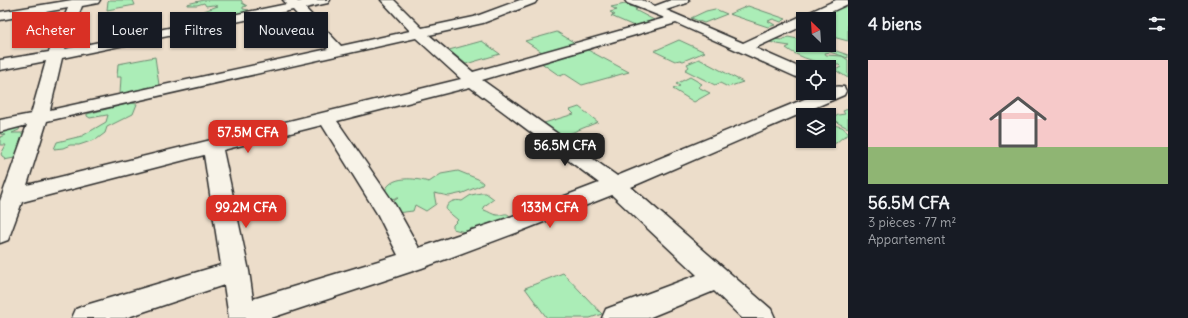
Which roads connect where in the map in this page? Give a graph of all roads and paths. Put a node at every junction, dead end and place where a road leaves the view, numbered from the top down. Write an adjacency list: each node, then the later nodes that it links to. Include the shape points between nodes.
1 (324, 0): 8 (street)
2 (387, 0): 14 (street)
3 (531, 0): 14 (street, via 478,20)
4 (631, 0): 9 (street)
5 (683, 0): 9 (street)
6 (83, 1): 11 (street); 17 (street)
7 (842, 2): 10 (street)
8 (293, 3): 16 (street); 17 (street, via 106,46)
9 (655, 10): 12 (street)
10 (821, 12)
11 (0, 16)
12 (677, 19): 15 (street); 20 (street)
13 (796, 24): 15 (street)
14 (420, 34): 16 (street); 20 (street)
15 (744, 48): 19 (street)
16 (337, 50): 23 (street)
17 (54, 55): 18 (street); 23 (street)
18 (0, 65)
19 (796, 72)
20 (472, 79): 22 (street); 26 (street)
21 (838, 91): 26 (street)
22 (326, 117): 25 (street); 28 (street, via 395,224)
23 (39, 118): 24 (street); 27 (street)
24 (0, 126)
25 (213, 147): 27 (street); 29 (street)
26 (616, 185): 28 (street); 30 (street)
27 (5, 216)
28 (413, 260): 31 (street)
29 (236, 272): 31 (street); 32 (street)
30 (718, 278): 33 (street); 34 (street)
31 (243, 316)
32 (86, 318)
33 (616, 318)
34 (761, 318)

